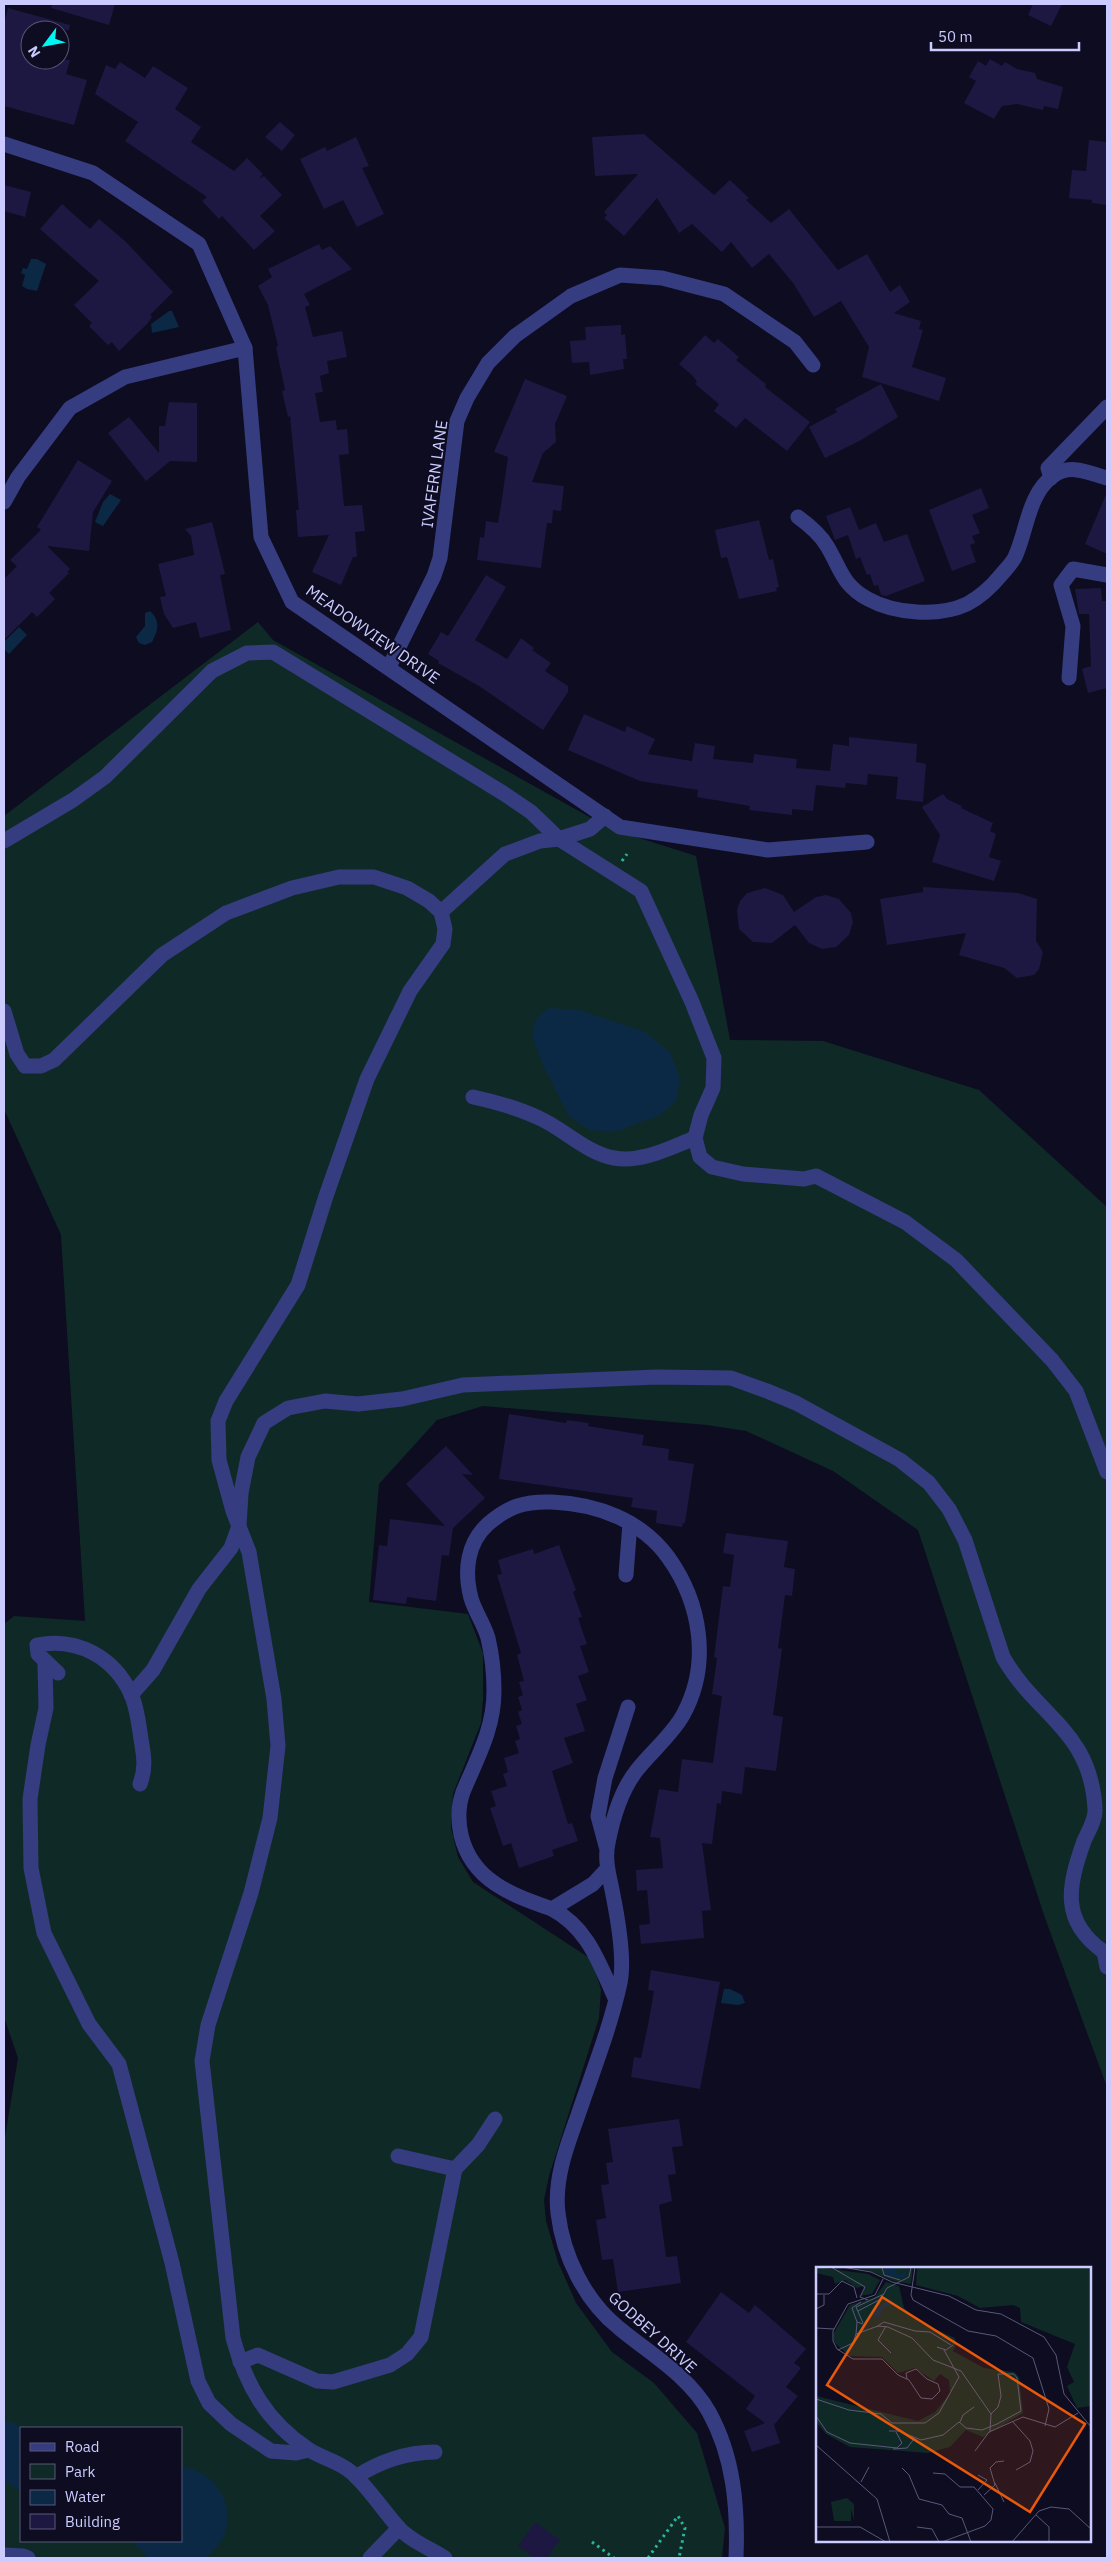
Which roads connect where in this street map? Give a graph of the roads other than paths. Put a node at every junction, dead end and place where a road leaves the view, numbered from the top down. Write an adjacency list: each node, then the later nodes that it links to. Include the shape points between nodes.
1 (4, 144): 2 (street, MEADOWVIEW DRIVE, via 93,173 199,244)
2 (246, 348): 7 (street, via 125,377 70,408 18,477); 10 (street, MEADOWVIEW DRIVE, via 261,537 292,602)
3 (813, 365): 10 (street, IVAFERN LANE, via 795,342 724,294 662,278 620,275 571,296 544,313 488,363 467,398 457,421 440,558)
4 (1107, 407): 5 (street, via 1048,468)
5 (1051, 478): 6 (street, via 1070,468); 8 (street, via 1039,491 1015,558 991,587 967,604 940,612 887,606 869,600 851,588 837,569 827,546 814,529)
6 (1107, 478)
7 (4, 502)
8 (798, 517)
9 (1107, 575): 11 (street, via 1073,569 1061,585 1073,626)
10 (389, 667): 12 (street, MEADOWVIEW DRIVE)
11 (1070, 678)
12 (605, 816): 13 (street, via 590,828); 15 (street, MEADOWVIEW DRIVE, via 620,827 768,850)
13 (559, 839): 14 (street, via 531,812 503,793 273,652 247,653 212,671 106,777); 16 (street, via 540,841 505,854); 19 (street, via 640,892 692,1002 714,1058 713,1088)
14 (4, 841)
15 (866, 842)
16 (441, 912): 17 (street, via 408,888 374,878 339,877 292,888 226,913 162,955 54,1060 41,1066 26,1066 17,1054); 22 (street, via 445,929 443,944 410,991 367,1079 334,1170 298,1286 226,1401 218,1421 219,1460)
17 (4, 1011)
18 (474, 1096): 19 (street, via 541,1118 582,1145 614,1158 649,1156)
19 (695, 1138): 20 (street, via 700,1157 712,1167 743,1174 804,1179 816,1176 905,1222 956,1260 1052,1360 1076,1391)
20 (1106, 1466)
21 (630, 1523): 23 (street); 29 (street, GODBEY DRIVE, via 660,1546 681,1575 695,1609 700,1635 696,1679 682,1718 634,1773 622,1793); 31 (street, GODBEY DRIVE, via 592,1507 525,1502 498,1515 478,1533 468,1557 472,1601 488,1641 494,1686 493,1712 484,1747 461,1797 458,1818 462,1838 469,1858 485,1878 507,1893)
22 (238, 1526): 26 (street, via 231,1548 199,1589 164,1653); 32 (street, via 248,1457 264,1422 288,1408 325,1401 358,1404 402,1399 464,1386 657,1377 731,1378 796,1403 900,1460 929,1483 949,1509 965,1540 1003,1657 1011,1672 1070,1736 1086,1762 1093,1785 1095,1812 1071,1886 1071,1907 1087,1940 1104,1952); 37 (street, via 248,1552 274,1699 278,1746 270,1818 251,1893 208,2025 202,2061 234,2338)
23 (626, 1575)
24 (45, 1663): 25 (street); 26 (street, via 38,1654 37,1645 62,1643 89,1650 106,1660); 38 (street, via 46,1708 30,1799 31,1868 44,1933 89,2024 119,2064 172,2263 198,2381 209,2403 231,2424 271,2450 296,2453)
25 (58, 1673)
26 (132, 1694): 28 (street, via 146,1771)
27 (628, 1707): 29 (street, via 598,1816)
28 (140, 1784)
29 (607, 1848): 30 (street, GODBEY DRIVE)
30 (607, 1869): 31 (street, via 593,1884); 33 (street, GODBEY DRIVE, via 622,1972)
31 (552, 1909): 33 (street, GODBEY DRIVE, via 569,1918 588,1940)
32 (1107, 1967)
33 (615, 1998): 46 (street, GODBEY DRIVE, via 612,2016 564,2155 558,2210 563,2236 576,2272 601,2312 673,2370 708,2411 732,2475)
34 (495, 2119): 36 (street, via 478,2145)
35 (398, 2156): 36 (street)
36 (455, 2169): 37 (street, via 421,2337 408,2354 390,2365 333,2382 317,2381 258,2355)
37 (240, 2362): 38 (street, via 261,2405)
38 (309, 2450): 40 (street, via 330,2458)
39 (435, 2452): 40 (street, via 405,2455)
40 (356, 2477): 41 (street)
41 (399, 2528): 44 (street); 45 (street)
42 (4, 2555): 43 (street)
43 (28, 2558)
44 (370, 2558)
45 (445, 2558)
46 (736, 2558)

